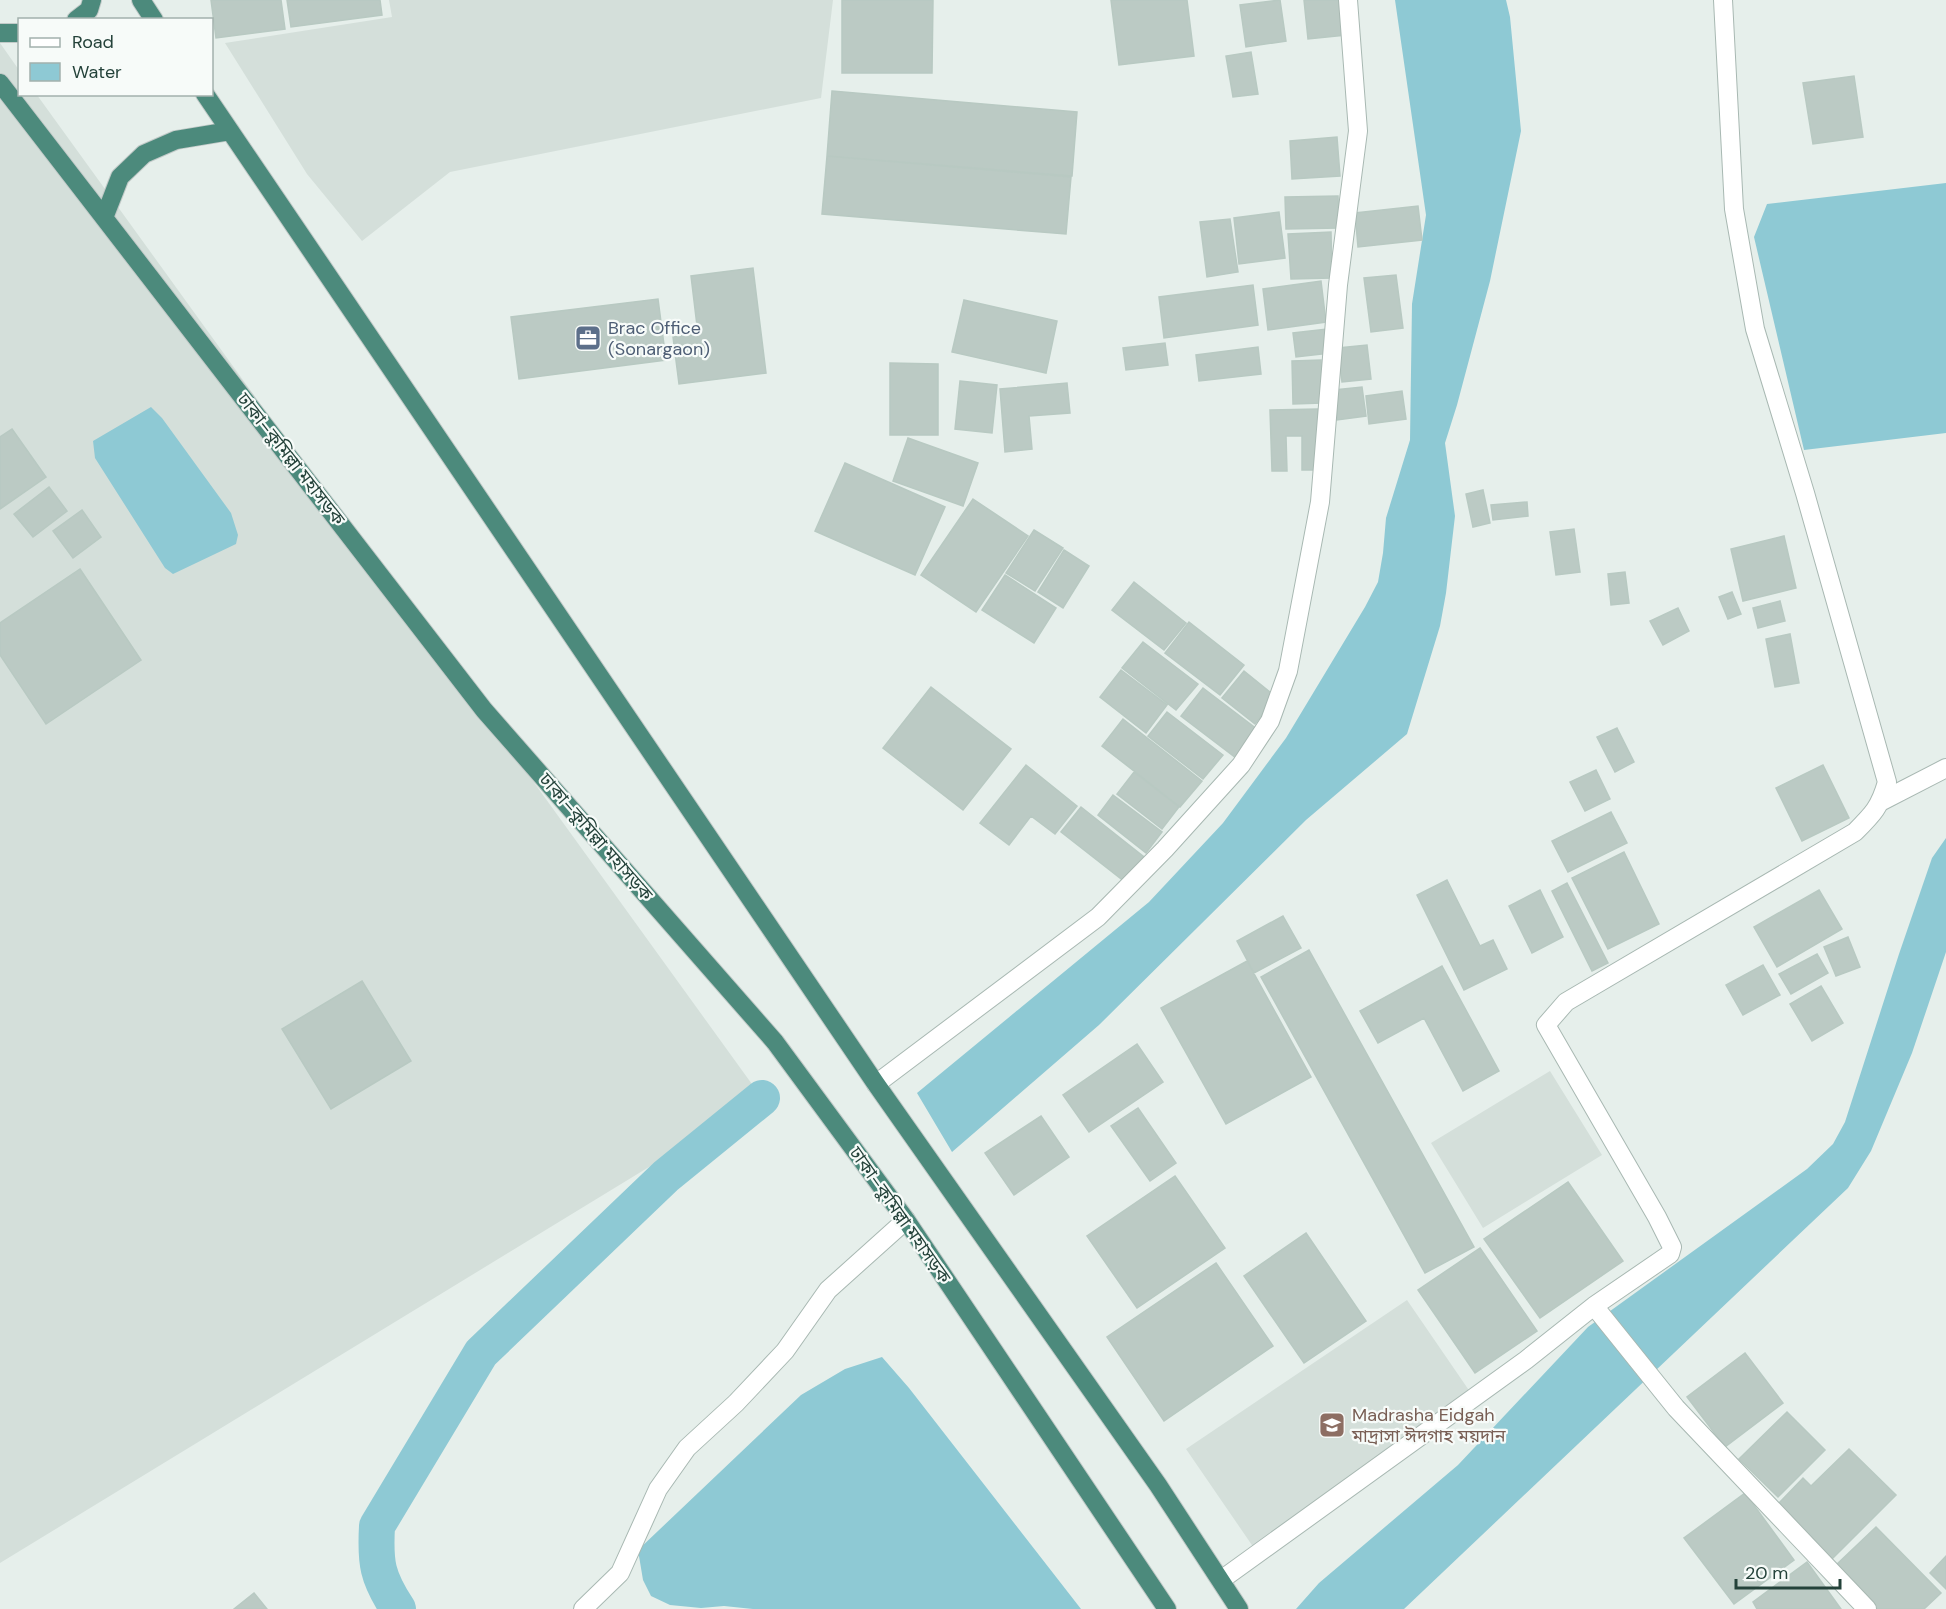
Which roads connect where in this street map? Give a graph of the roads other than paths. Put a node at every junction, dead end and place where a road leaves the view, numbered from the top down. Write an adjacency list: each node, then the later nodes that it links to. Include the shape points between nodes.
1 (92, 0): 5 (highway, via 89,10)
2 (141, 0): 6 (highway)
3 (1348, 0): 15 (street, via 1358,131 1338,285 1320,502 1288,671 1270,721 1241,765 1098,917)
4 (1724, 0): 14 (street, via 1734,209 1755,329 1887,782)
5 (79, 18)
6 (153, 18)
7 (0, 33): 8 (highway)
8 (18, 33)
9 (0, 83): 12 (highway, ঢাকা–কুমিল্লা মহাসড়ক)
10 (206, 96): 11 (highway)
11 (230, 131): 12 (highway, via 176,140 144,154 120,177); 15 (highway)
12 (104, 218): 16 (highway, ঢাকা–কুমিল্লা মহাসড়ক, via 484,710 775,1042)
13 (1946, 768): 14 (street)
14 (1882, 801): 17 (street, via 1855,832 1566,1002 1546,1025 1672,1247 1670,1254)
15 (876, 1084): 18 (highway)
16 (906, 1220): 19 (street, via 828,1290 785,1351 687,1448 658,1489 620,1573); 20 (highway, ঢাকা–কুমিল্লা মহাসড়ক)
17 (1594, 1306): 18 (street, via 1526,1360); 22 (street, via 1676,1408)
18 (1221, 1580): 21 (highway)
19 (583, 1609)
20 (1167, 1609)
21 (1239, 1609)
22 (1867, 1609)

